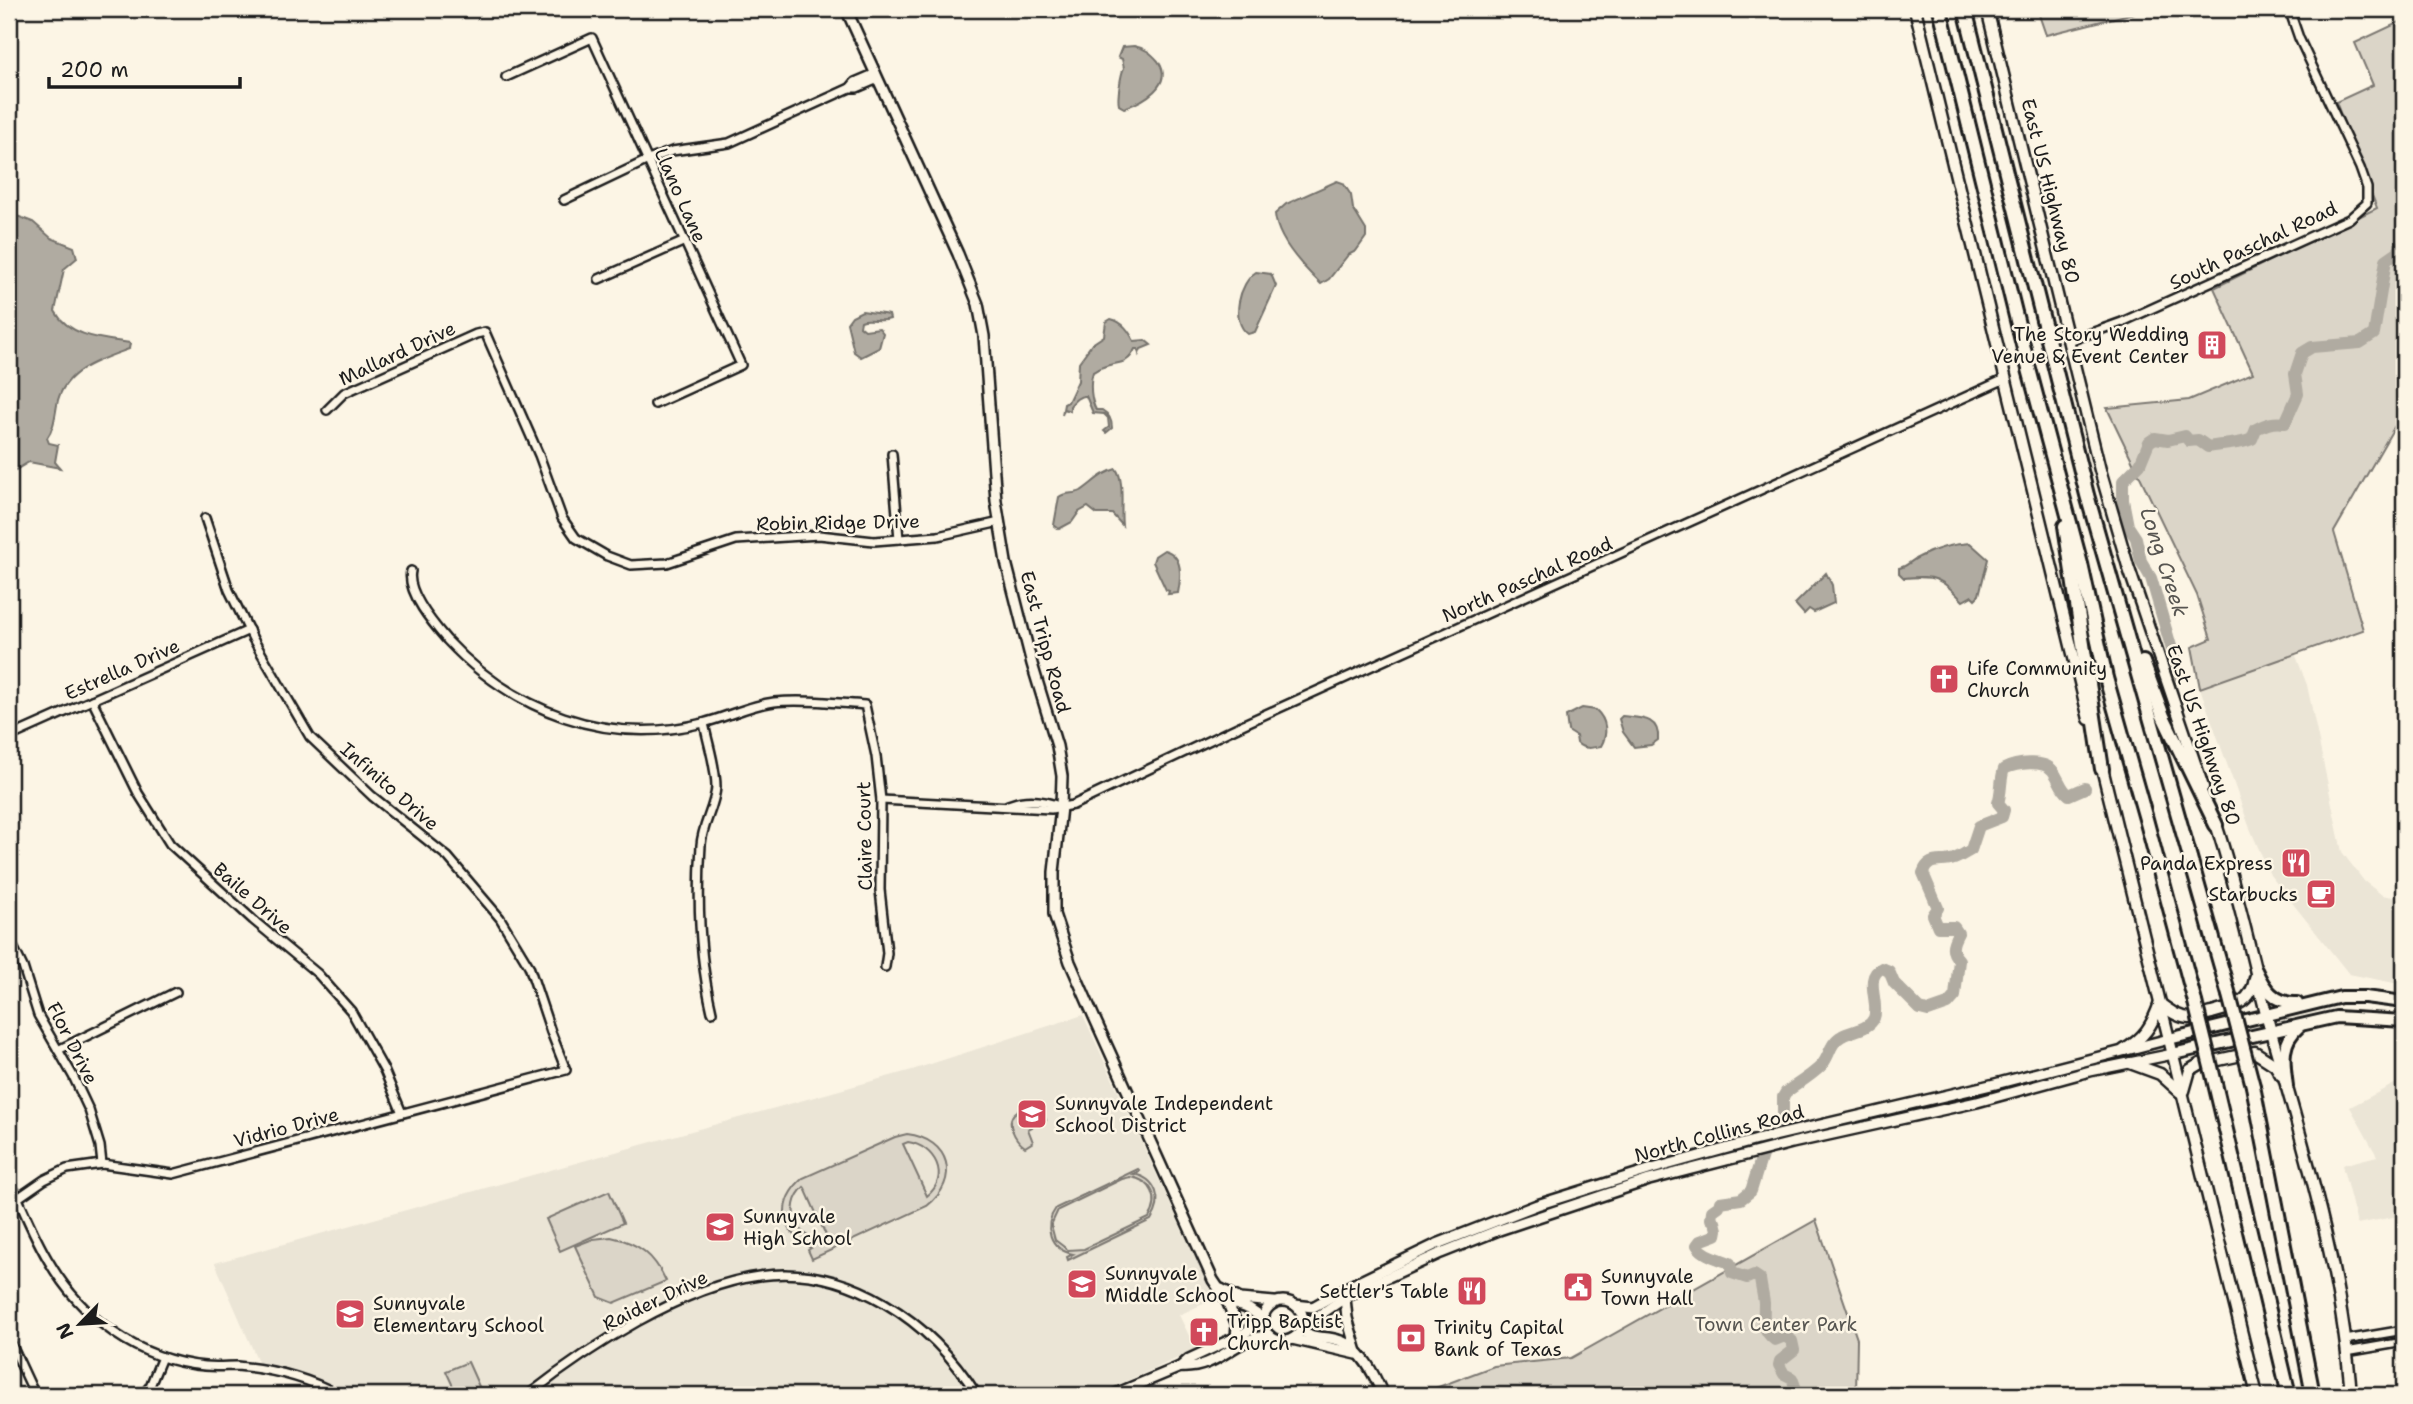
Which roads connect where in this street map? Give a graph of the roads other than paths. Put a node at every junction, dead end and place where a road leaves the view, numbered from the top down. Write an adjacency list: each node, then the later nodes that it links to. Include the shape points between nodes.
1 (846, 9): 7 (street, East Tripp Road)
2 (1915, 9): 15 (main road)
3 (1940, 9): 20 (highway)
4 (1965, 9): 19 (highway)
5 (1987, 9): 14 (main road, East US Highway 80)
6 (2289, 9): 14 (street, South Paschal Road, via 2360,168 2367,202 2349,219 2122,322)
7 (877, 76): 9 (street, via 857,89 850,88 729,143 672,151); 22 (street, East Tripp Road, via 978,304)
8 (506, 77): 9 (street, Llano Lane, via 592,38)
9 (648, 160): 10 (street); 11 (street, Llano Lane)
10 (564, 200)
11 (685, 241): 12 (street); 16 (street, Llano Lane, via 741,365)
12 (599, 279)
13 (485, 332): 17 (street, Mallard Drive, via 344,393); 23 (street, Robin Ridge Drive, via 562,518 576,538 607,556 631,565 667,563 736,540 819,535)
14 (2069, 341): 32 (main road, East US Highway 80, via 2125,554)
15 (2005, 379): 29 (main road); 31 (street, North Paschal Road)
16 (655, 404)
17 (327, 410)
18 (892, 454): 23 (street)
19 (2087, 495): 32 (highway, via 2163,716); 88 (highway, bridge, via 2253,1086)
20 (2064, 501): 29 (highway, via 2066,543); 87 (highway, bridge, via 2106,678 2195,1002)
21 (205, 518): 25 (street, Infinito Drive, via 229,590)
22 (1000, 522): 23 (street, Robin Ridge Drive, via 938,536); 31 (street, East Tripp Road, via 1006,562 1057,746)
23 (899, 539)
24 (411, 571): 27 (street, via 410,584 425,612 466,660 504,689 551,714 603,728 654,730)
25 (249, 630): 26 (street, Estrella Drive); 50 (street, Infinito Drive, via 310,737 372,796 448,857 500,918 529,966)
26 (92, 700): 28 (street, Estrella Drive); 54 (street, Baile Drive, via 138,793 170,844 318,974 351,1011)
27 (704, 723): 30 (street, Claire Court, via 774,702 865,705); 40 (street, via 716,788 701,841 699,926)
28 (9, 737)
29 (2102, 769): 39 (main road)
30 (881, 800): 31 (street, via 1008,805 1021,800); 34 (street, Claire Court)
31 (1061, 807): 61 (street, East Tripp Road, via 1054,882 1059,931)
32 (2216, 824): 35 (main road, East US Highway 80)
33 (9, 938): 46 (street, Flor Drive, via 38,1015)
34 (885, 967)
35 (2256, 970): 37 (main road, via 2274,997 2291,1003); 39 (main road, via 2254,988 2235,1006 2189,1018 2173,1014); 41 (main road, East US Highway 80)
36 (176, 992): 46 (street)
37 (2314, 1002): 38 (main road, via 2365,997); 41 (main road)
38 (2404, 1002)
39 (2160, 1003): 45 (main road); 47 (main road, via 2146,1034)
40 (712, 1013)
41 (2267, 1014): 44 (main road, East US Highway 80); 45 (main road)
42 (2404, 1021): 43 (main road, via 2336,1017)
43 (2301, 1025): 44 (main road); 51 (main road, via 2290,1034 2283,1054)
44 (2271, 1031): 48 (main road); 51 (main road, East US Highway 80)
45 (2169, 1039): 47 (street, North Collins Road); 48 (main road)
46 (58, 1049): 57 (street, Flor Drive, via 89,1110)
47 (2124, 1050): 53 (street, North Collins Road)
48 (2173, 1054): 49 (street, North Collins Road); 52 (main road)
49 (2130, 1063): 52 (main road, via 2161,1074); 55 (street, North Collins Road)
50 (566, 1070): 54 (street, Vidrio Drive)
51 (2287, 1086): 52 (main road, via 2275,1065 2255,1052 2200,1064 2190,1070); 73 (main road, East US Highway 80, via 2324,1224)
52 (2183, 1095): 86 (main road)
53 (1919, 1101): 55 (street); 56 (street, North Collins Road, via 1756,1140)
54 (402, 1113): 57 (street, Vidrio Drive, via 173,1174)
55 (1922, 1114): 56 (street, North Collins Road, via 1740,1155)
56 (1725, 1154): 60 (street, North Collins Road, via 1537,1205)
57 (102, 1164): 59 (street, Vidrio Drive, via 55,1173)
58 (9, 1179): 59 (street)
59 (18, 1198): 77 (street, via 48,1261 74,1298 122,1339)
60 (1401, 1266): 62 (street, North Collins Road); 65 (street, North Collins Road, via 1348,1287 1318,1305)
61 (1213, 1280): 63 (street, East Tripp Road); 64 (street, via 1240,1299)
62 (1345, 1298): 67 (street, North Collins Road); 76 (street)
63 (1227, 1301): 66 (street); 70 (street, via 1237,1325)
64 (1278, 1302): 65 (street); 66 (street)
65 (1295, 1305): 67 (street, via 1302,1315)
66 (1264, 1319): 69 (street); 70 (street)
67 (1302, 1328): 72 (street); 76 (street, via 1311,1335 1339,1340)
68 (2404, 1330): 73 (street)
69 (1270, 1336): 72 (street); 78 (street, via 1249,1340 1199,1367)
70 (1236, 1338): 78 (street)
71 (9, 1339): 79 (street)
72 (1292, 1339): 76 (street)
73 (2345, 1340): 75 (main road, East US Highway 80)
74 (2404, 1342): 75 (street)
75 (2346, 1352): 89 (main road, East US Highway 80)
76 (1357, 1354): 85 (street)
77 (162, 1357): 80 (street); 81 (street, via 278,1373)
78 (1180, 1367): 84 (street)
79 (35, 1395)
80 (143, 1395)
81 (339, 1395)
82 (528, 1395): 83 (street, Raider Drive, via 576,1360 669,1307 715,1286 760,1275 831,1281 889,1306 947,1353)
83 (977, 1395)
84 (1112, 1395)
85 (1383, 1395)
86 (2257, 1395)
87 (2289, 1395)
88 (2313, 1395)
89 (2351, 1395)

